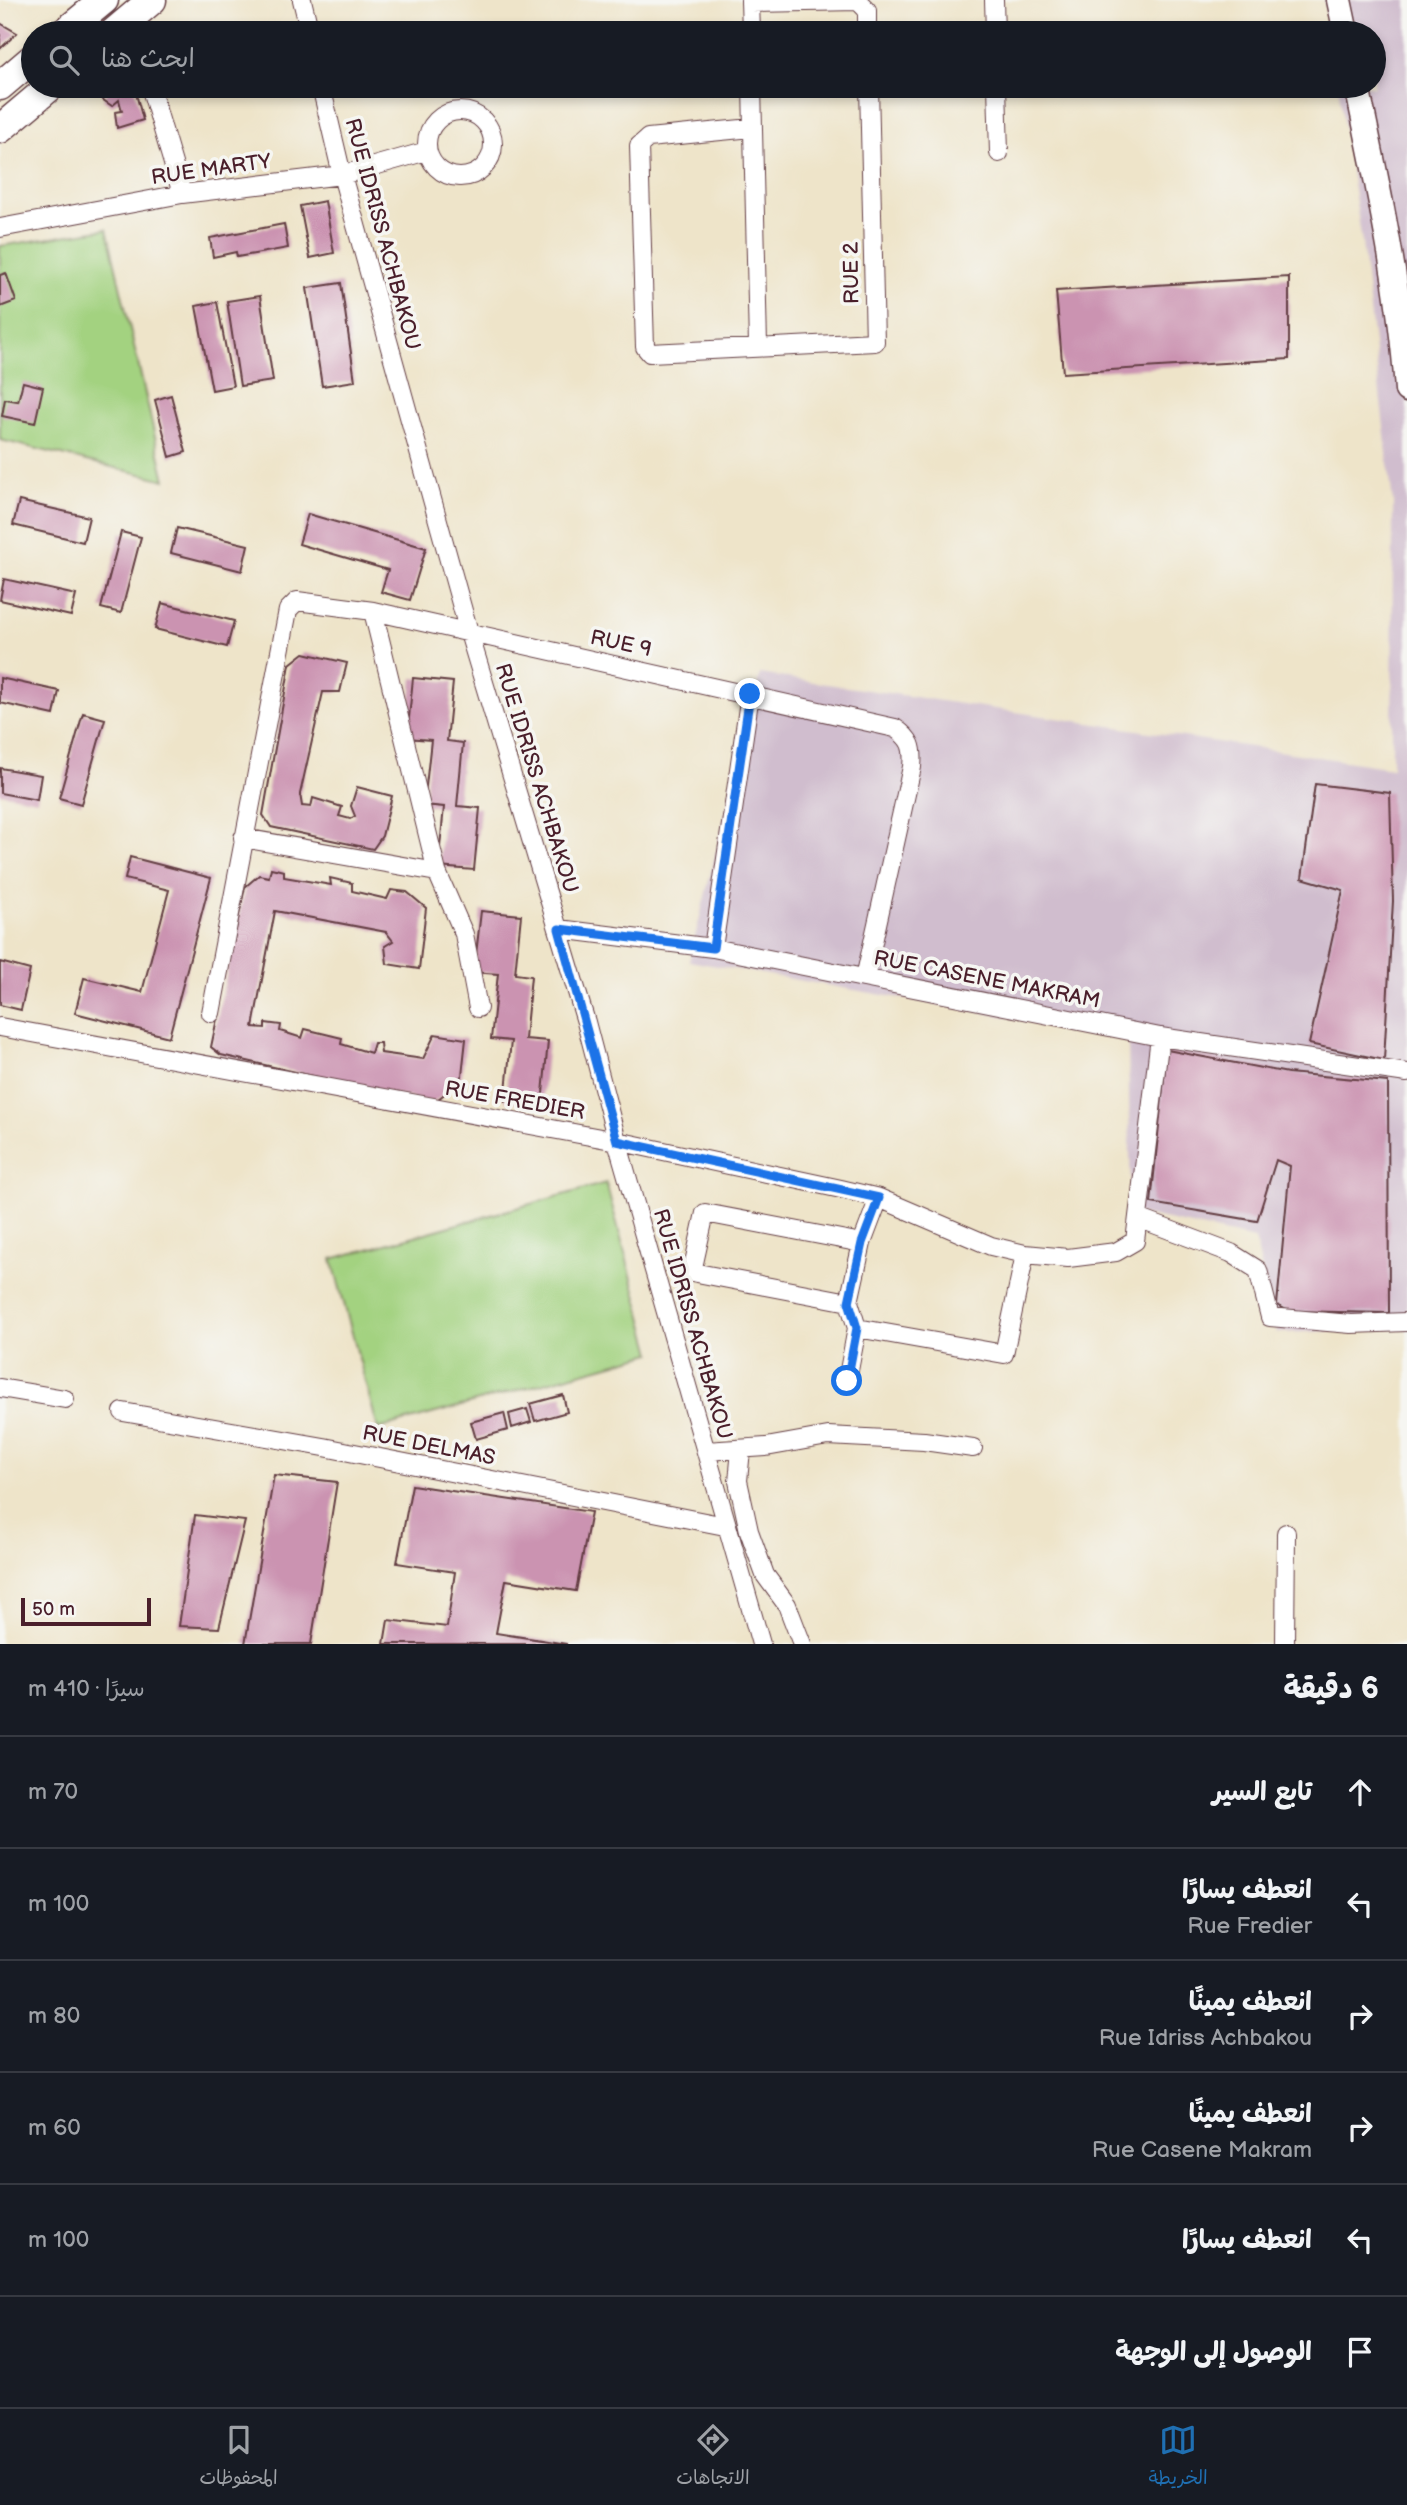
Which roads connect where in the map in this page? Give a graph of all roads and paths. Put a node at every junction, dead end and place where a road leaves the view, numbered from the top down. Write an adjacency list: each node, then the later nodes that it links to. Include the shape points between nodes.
1 (104, 0): 7 (main road)
2 (152, 0): 8 (main road)
3 (302, 0): 9 (street)
4 (994, 0): 12 (street)
5 (1339, 0): 13 (street)
6 (750, 2): 10 (street); 11 (street, via 858,1 867,10)
7 (79, 21)
8 (133, 21)
9 (307, 21)
10 (751, 21)
11 (867, 21)
12 (995, 21)
13 (1343, 21)
14 (21, 68): 15 (main road)
15 (0, 86)
16 (37, 98): 24 (main road)
17 (154, 98): 28 (street)
18 (324, 98): 27 (street, RUE IDRISS ACHBAKOU)
19 (751, 98): 23 (street)
20 (869, 98): 30 (street, RUE 2, via 875,342)
21 (997, 98): 26 (street)
22 (1360, 98): 31 (street, via 1404,343)
23 (752, 128): 30 (street); 30 (street, via 648,138 639,146 647,352)
24 (0, 129)
25 (427, 151): 27 (street, RUE MARTY)
26 (999, 153)
27 (342, 175): 28 (street, RUE MARTY); 33 (street, RUE IDRISS ACHBAKOU)
28 (182, 194): 29 (street, RUE MARTY)
29 (0, 228)
30 (758, 346)
31 (1407, 390)
32 (373, 611): 33 (street, RUE 9); 35 (street, RUE 9, via 291,604); 36 (street)
33 (470, 636): 34 (street, RUE 9); 37 (street, RUE IDRISS ACHBAKOU)
34 (750, 694): 38 (street); 39 (street, RUE 9, via 895,728 909,738 914,751 912,766)
35 (243, 838): 36 (street); 41 (street)
36 (437, 872): 40 (street, via 464,934)
37 (559, 929): 38 (street, RUE CASENE MAKRAM); 45 (street, RUE IDRISS ACHBAKOU)
38 (713, 948): 39 (street, RUE CASENE MAKRAM)
39 (865, 978): 43 (street, RUE CASENE MAKRAM)
40 (478, 1008)
41 (211, 1013)
42 (0, 1027): 45 (street, RUE FREDIER)
43 (1160, 1037): 44 (street, RUE CASENE MAKRAM); 47 (street)
44 (1407, 1073)
45 (617, 1141): 46 (street, RUE FREDIER); 59 (street, RUE IDRISS ACHBAKOU)
46 (879, 1198): 48 (street); 49 (street, RUE FREDIER, via 991,1246)
47 (1138, 1218): 49 (street, RUE FREDIER, via 1135,1241 1116,1252 1068,1258); 51 (street, via 1231,1253 1258,1270 1270,1317 1351,1324)
48 (862, 1243): 50 (street); 50 (street, via 705,1213 692,1272)
49 (1025, 1254): 52 (street, via 1004,1354)
50 (849, 1302): 52 (street)
51 (1407, 1322)
52 (857, 1328): 53 (street)
53 (847, 1381)
54 (0, 1388): 55 (street)
55 (65, 1399)
56 (123, 1412): 60 (street, RUE DELMAS)
57 (973, 1448): 58 (street, via 828,1436)
58 (741, 1450): 59 (street); 63 (street, via 738,1481 749,1531 765,1576 787,1605)
59 (705, 1451): 60 (street, RUE IDRISS ACHBAKOU)
60 (725, 1525): 62 (street, RUE IDRISS ACHBAKOU)
61 (1286, 1533): 64 (street)
62 (761, 1644)
63 (802, 1644)
64 (1285, 1644)

